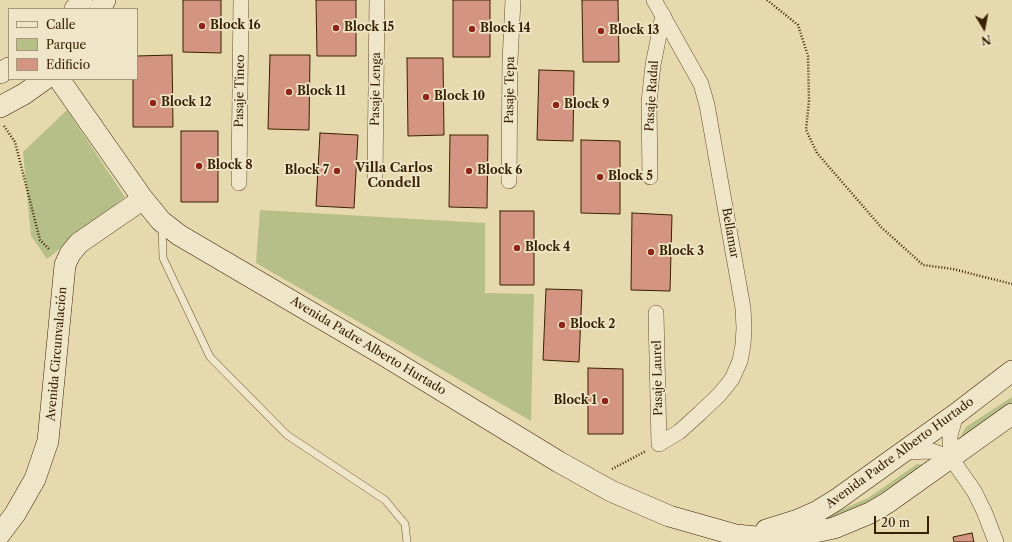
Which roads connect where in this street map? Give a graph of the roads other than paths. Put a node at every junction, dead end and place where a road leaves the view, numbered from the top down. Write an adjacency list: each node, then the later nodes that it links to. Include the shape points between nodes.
1 (105, 0): 6 (main road)
2 (241, 0): 14 (street, Pasaje Tineo)
3 (377, 0): 11 (street, Pasaje Lenga)
4 (513, 0): 13 (street, Pasaje Tepa)
5 (654, 0): 7 (street, Bellamar)
6 (83, 6)
7 (663, 15): 12 (street, Pasaje Radal, via 649,102); 21 (street, Bellamar, via 701,84 707,105 743,308 744,328 740,361 732,379 719,395 679,432)
8 (44, 80): 10 (main road)
9 (60, 80): 15 (main road, Avenida Padre Alberto Hurtado)
10 (0, 107)
11 (375, 177)
12 (650, 177)
13 (509, 181)
14 (239, 183)
15 (143, 199): 16 (main road, Avenida Padre Alberto Hurtado); 24 (main road, Avenida Circunvalación, via 79,243 65,265 48,441 35,479)
16 (161, 221): 25 (main road, Avenida Padre Alberto Hurtado, via 179,235 611,491 669,516); 26 (lane, via 164,258 210,357 287,435 385,500 404,524)
17 (656, 313): 21 (street, Pasaje Laurel)
18 (1012, 371): 19 (main road, Avenida Padre Alberto Hurtado)
19 (956, 414): 22 (main road, Avenida Padre Alberto Hurtado); 23 (street, via 950,436)
20 (1012, 414): 23 (main road, Avenida Padre Alberto Hurtado)
21 (659, 444)
22 (903, 452): 23 (street, via 932,451); 25 (main road, Avenida Padre Alberto Hurtado, via 818,511 778,527)
23 (951, 458): 25 (main road, Avenida Padre Alberto Hurtado, via 876,510 834,528 789,537); 27 (street, via 974,491)
24 (0, 534)
25 (730, 536)
26 (407, 542)
27 (996, 542)

